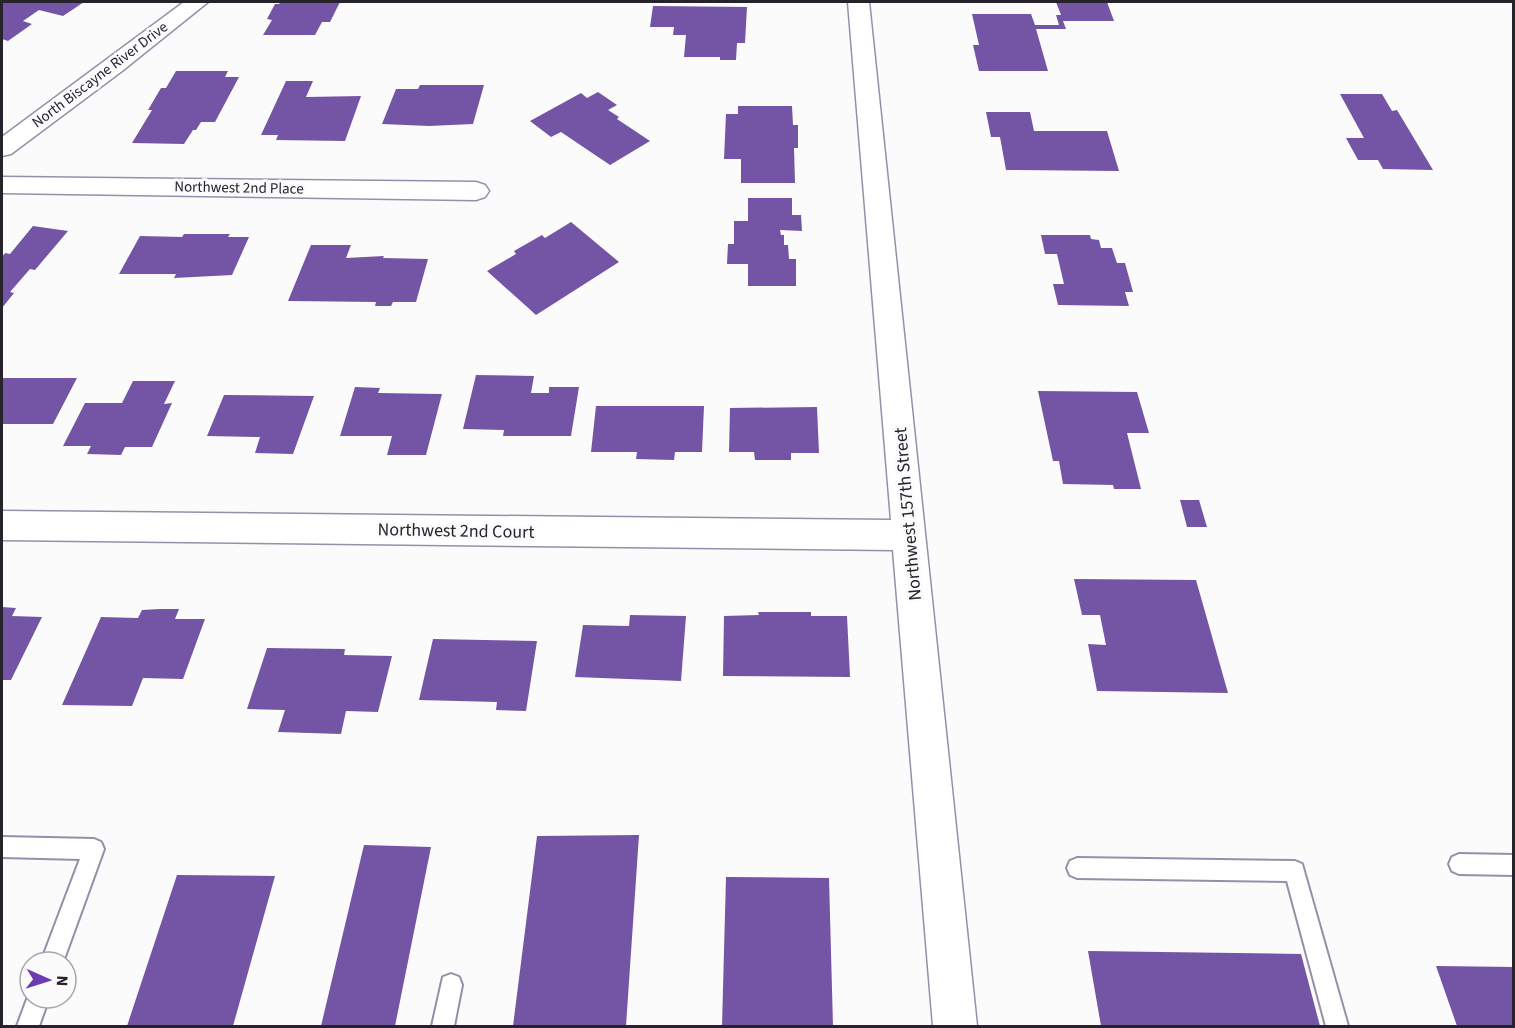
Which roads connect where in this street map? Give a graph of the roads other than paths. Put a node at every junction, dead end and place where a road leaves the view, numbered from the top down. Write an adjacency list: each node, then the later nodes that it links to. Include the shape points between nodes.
1 (197, 2): 3 (street, North Biscayne River Drive)
2 (858, 2): 7 (street, Northwest 157th Street)
3 (2, 148)
4 (2, 185): 5 (street, Northwest 2nd Place)
5 (476, 191)
6 (2, 526): 7 (street, Northwest 2nd Court)
7 (910, 535): 17 (street, Northwest 157th Street)
8 (2, 847): 12 (lane, via 94,849)
9 (1459, 864): 11 (lane)
10 (1077, 868): 18 (lane, via 1294,871)
11 (1511, 870)
12 (56, 950)
13 (451, 985): 16 (lane)
14 (34, 1010): 15 (lane)
15 (28, 1026)
16 (443, 1026)
17 (955, 1026)
18 (1337, 1026)

